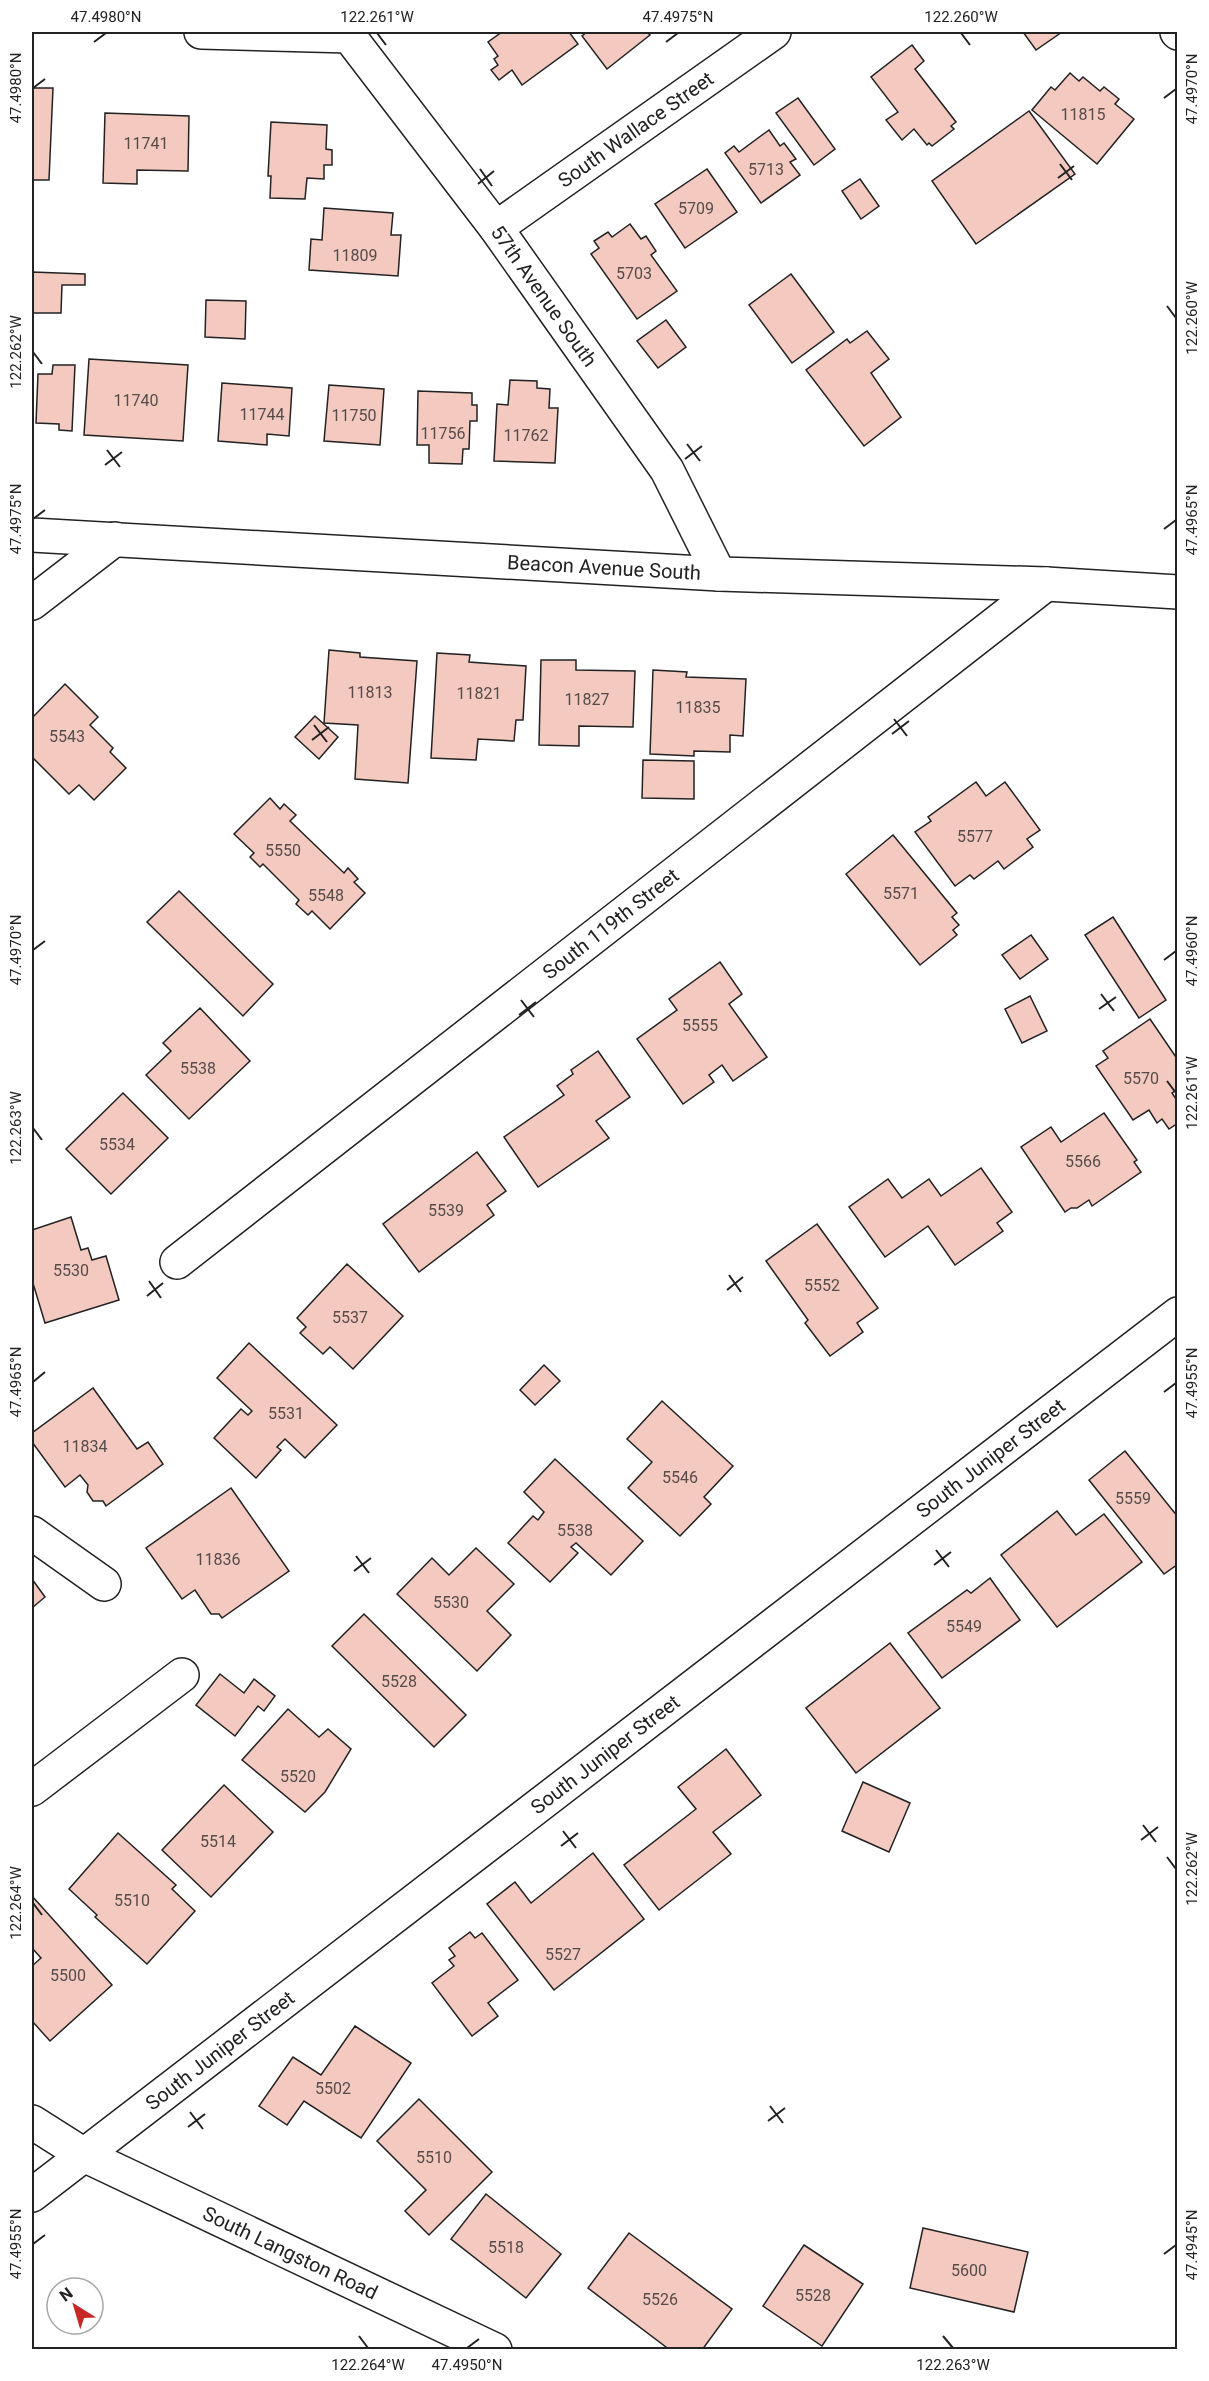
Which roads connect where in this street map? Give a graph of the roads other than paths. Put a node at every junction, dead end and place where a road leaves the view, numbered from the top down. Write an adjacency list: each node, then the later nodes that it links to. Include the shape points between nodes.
1 (201, 32): 3 (street)
2 (774, 32): 4 (street, South Wallace Street)
3 (348, 34): 4 (street, 57th Avenue South)
4 (496, 228): 7 (street, 57th Avenue South, via 667,470)
5 (32, 535): 6 (street, Beacon Avenue South)
6 (115, 539): 7 (street, Beacon Avenue South); 10 (street)
7 (719, 574): 8 (street, Beacon Avenue South)
8 (1046, 584): 9 (street, Beacon Avenue South); 11 (street, South 119th Street)
9 (1178, 592)
10 (32, 603)
11 (177, 1262)
12 (1178, 1314): 18 (street, South Juniper Street)
13 (32, 1533): 14 (street)
14 (104, 1584)
15 (182, 1675): 16 (street)
16 (32, 1789)
17 (32, 2122): 18 (street, South Langston Road)
18 (84, 2155): 19 (street, South Juniper Street); 20 (street, South Langston Road)
19 (32, 2195)
20 (495, 2349)

